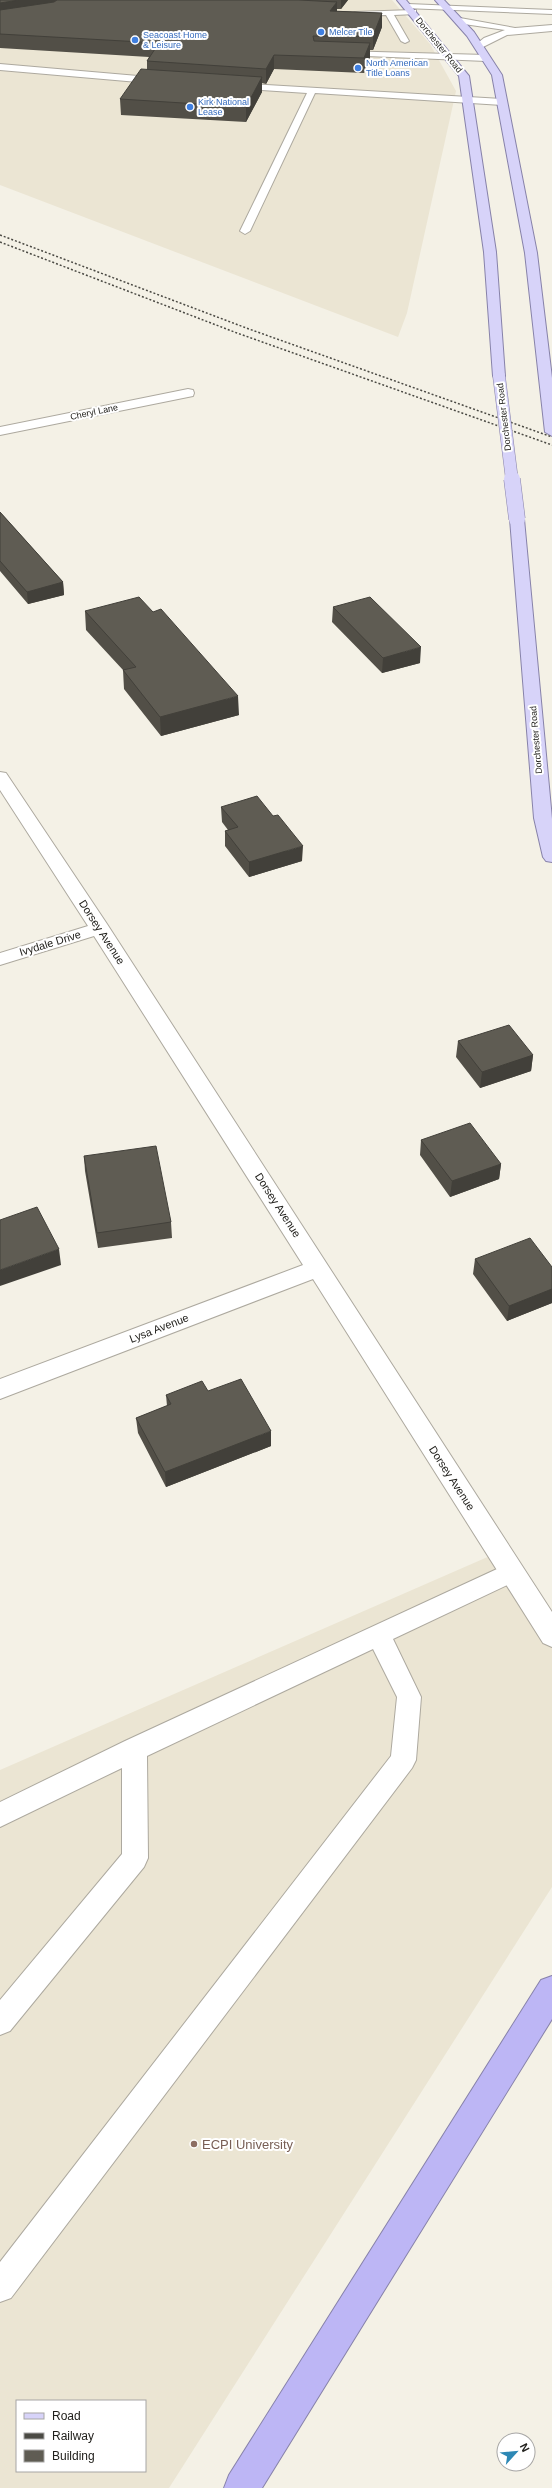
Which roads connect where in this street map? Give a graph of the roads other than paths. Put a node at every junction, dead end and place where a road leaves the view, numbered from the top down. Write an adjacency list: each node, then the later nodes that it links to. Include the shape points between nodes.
1 (443, 3): 2 (lane); 3 (lane); 6 (main road)
2 (407, 6): 5 (lane); 12 (main road, Dorchester Road)
3 (552, 12)
4 (342, 13): 5 (lane)
5 (389, 13): 9 (lane)
6 (460, 21): 8 (street); 10 (main road)
7 (552, 28): 8 (street)
8 (522, 29): 10 (street, via 501,32)
9 (406, 41)
10 (479, 46): 13 (main road)
11 (332, 53): 12 (lane)
12 (447, 57): 13 (lane); 18 (main road, Dorchester Road, via 464,76)
13 (486, 58): 19 (main road, via 497,75)
14 (0, 67): 15 (lane)
15 (172, 82)
16 (226, 86): 17 (lane)
17 (312, 91): 18 (lane); 20 (lane)
18 (468, 101): 19 (lane); 25 (main road, Dorchester Road, bridge, via 490,252 499,376 516,519 543,818)
19 (502, 102): 23 (main road, via 531,253)
20 (245, 230)
21 (188, 393): 22 (street, Cheryl Lane)
22 (0, 432)
23 (552, 432)
24 (0, 776): 26 (street, Dorsey Avenue)
25 (552, 857)
26 (100, 928): 27 (street, Ivydale Drive); 28 (street, Dorsey Avenue)
27 (0, 959)
28 (318, 1268): 29 (street, Lysa Avenue); 30 (street, Dorsey Avenue)
29 (0, 1390)
30 (512, 1572): 31 (lane); 32 (street, Dorsey Avenue)
31 (378, 1634): 33 (lane); 37 (lane, via 409,1697 403,1760)
32 (552, 1635)
33 (134, 1749): 34 (lane); 36 (lane, via 135,1858)
34 (0, 1815)
35 (550, 1990): 38 (highway)
36 (0, 2021)
37 (0, 2287)
38 (242, 2488)

